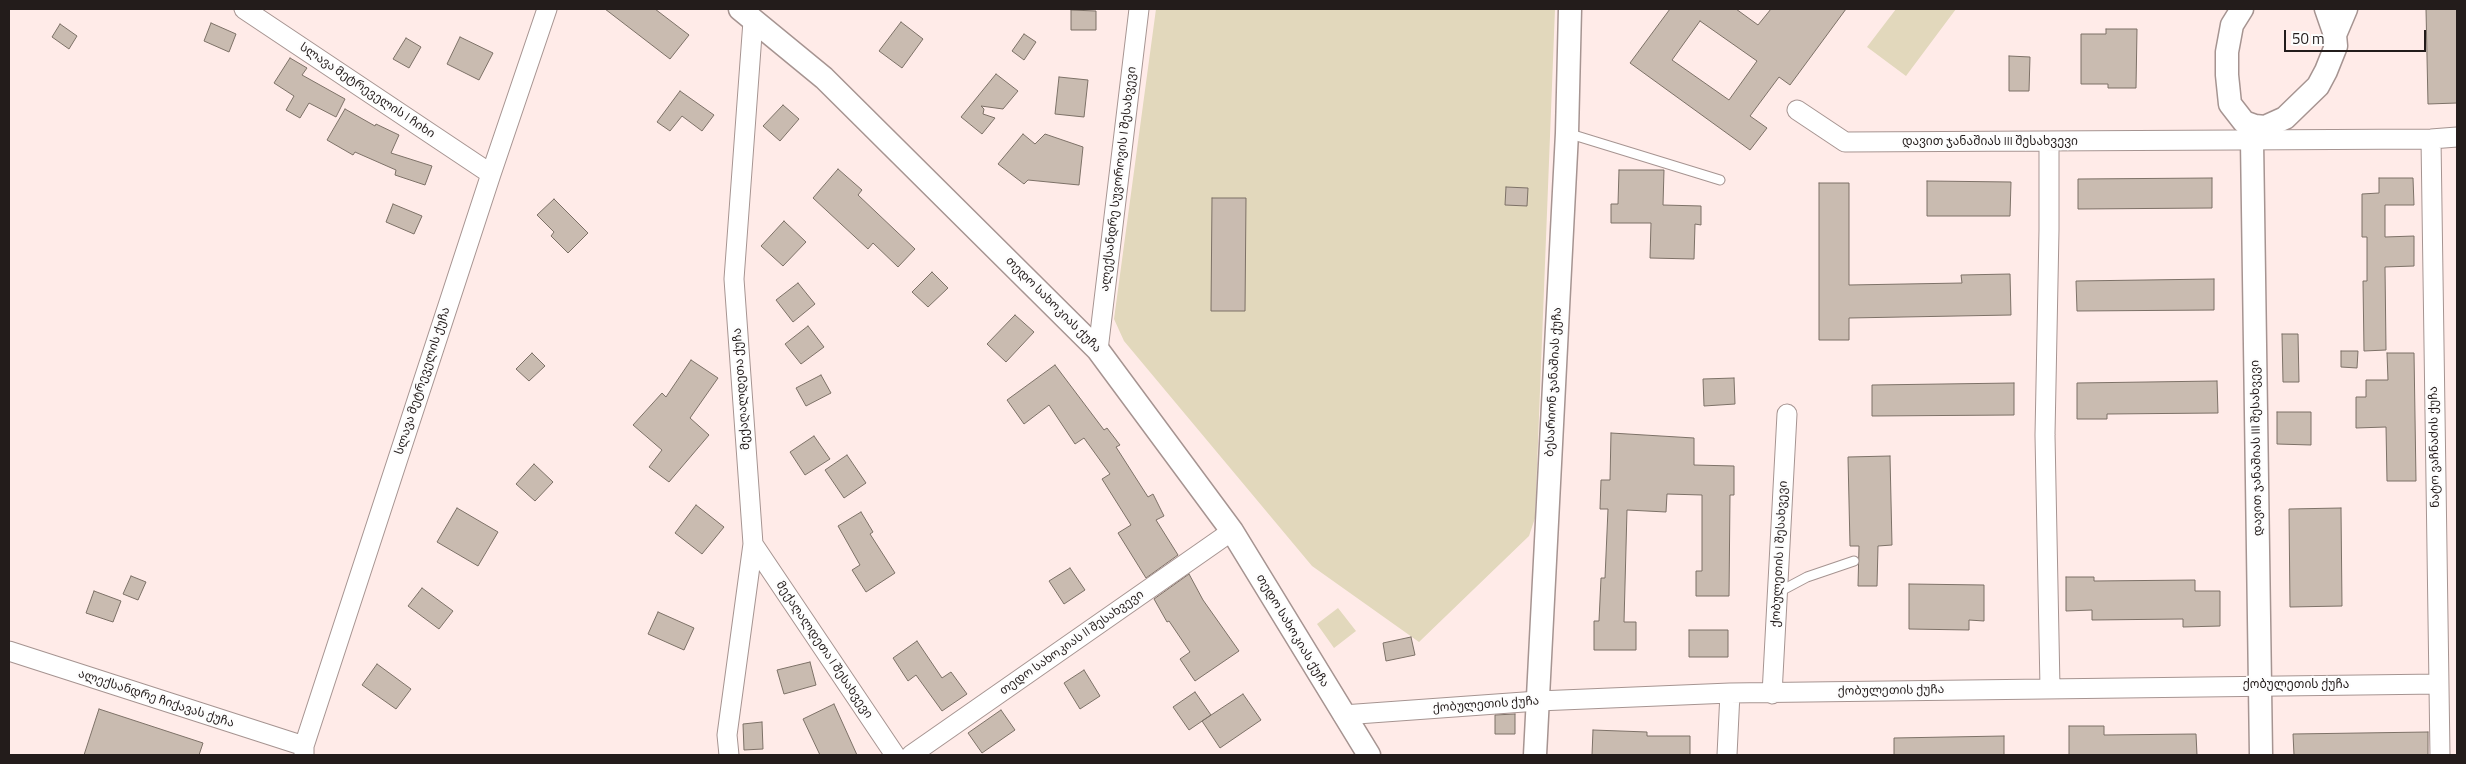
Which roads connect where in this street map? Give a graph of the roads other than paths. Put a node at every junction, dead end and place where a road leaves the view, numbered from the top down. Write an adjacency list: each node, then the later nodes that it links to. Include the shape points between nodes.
1 (244, 9): 18 (street, სლავა მეტრეველის I ჩიხი)
2 (547, 9): 18 (street, სლავა მეტრეველის ქუჩა)
3 (1139, 9): 20 (street, ალექსანდრე სუვოროვის I შესახვევი)
4 (1570, 9): 13 (street, ბესარიონ ჯანაშიას ქუჩა)
5 (2326, 9): 9 (street)
6 (2346, 9): 9 (street)
7 (2239, 11): 10 (street, via 2232,25 2227,52)
8 (747, 15): 20 (street, თედო სახოკიას ქუჩა, via 824,78); 23 (street, მექაღალდეთა ქუჩა, via 734,279)
9 (2335, 35): 12 (street, via 2332,58 2318,86)
10 (2230, 104): 12 (street, via 2244,122 2255,126 2265,127); 16 (street)
11 (1797, 110): 17 (street, დავით ჯანაშიას III შესახვევი, via 1845,142)
12 (2285, 118): 16 (street)
13 (1567, 133): 19 (lane); 32 (street, ბესარიონ ჯანაშიას ქუჩა)
14 (2457, 137): 15 (street, დავით ჯანაშიას III შესახვევი)
15 (2431, 139): 16 (street, დავით ჯანაშიას III შესახვევი); 27 (street, ნატო ვაჩნაძის ქუჩა)
16 (2252, 140): 17 (street, დავით ჯანაშიას III შესახვევი); 28 (street, დავით ჯანაშიას III შესახვევი)
17 (2049, 142): 29 (street, via 2044,435)
18 (490, 174): 34 (street, სლავა მეტრეველის ქუჩა)
19 (1720, 180)
20 (1098, 350): 22 (street, თედო სახოკიას ქუჩა)
21 (1787, 414): 25 (street, ქობულეთის I შესახვევი)
22 (1232, 531): 33 (street, თედო სახოკიას ქუჩა); 37 (street, თედო სახოკიას II შესახვევი)
23 (753, 544): 35 (street, მექაღალდეთა ქუჩა, via 727,735); 36 (street, მექაღალდეთა I შესახვევი)
24 (1854, 561): 25 (lane, via 1807,577)
25 (1777, 593): 31 (street, ქობულეთის I შესახვევი)
26 (9, 651): 34 (street, ალექსანდრე ჩიქავას ქუჩა)
27 (2439, 684): 28 (street, ქობულეთის ქუჩა); 42 (street, ნატო ვაჩნაძის ქუჩა)
28 (2260, 686): 29 (street, ქობულეთის ქუჩა); 41 (street, დავით ჯანაშიას III შესახვევი)
29 (2050, 688): 31 (street, ქობულეთის ქუჩა)
30 (1730, 693): 31 (street, ქობულეთის ქუჩა); 32 (street, ქობულეთის ქუჩა); 40 (street)
31 (1772, 694)
32 (1538, 701): 33 (street, ქობულეთის ქუჩა); 39 (street, ბესარიონ ჯანაშიას ქუჩა)
33 (1343, 715): 38 (street, თედო სახოკიას ქუჩა)
34 (304, 751)
35 (728, 755)
36 (894, 755)
37 (911, 755)
38 (1369, 755)
39 (1535, 755)
40 (1727, 755)
41 (2261, 755)
42 (2440, 755)

